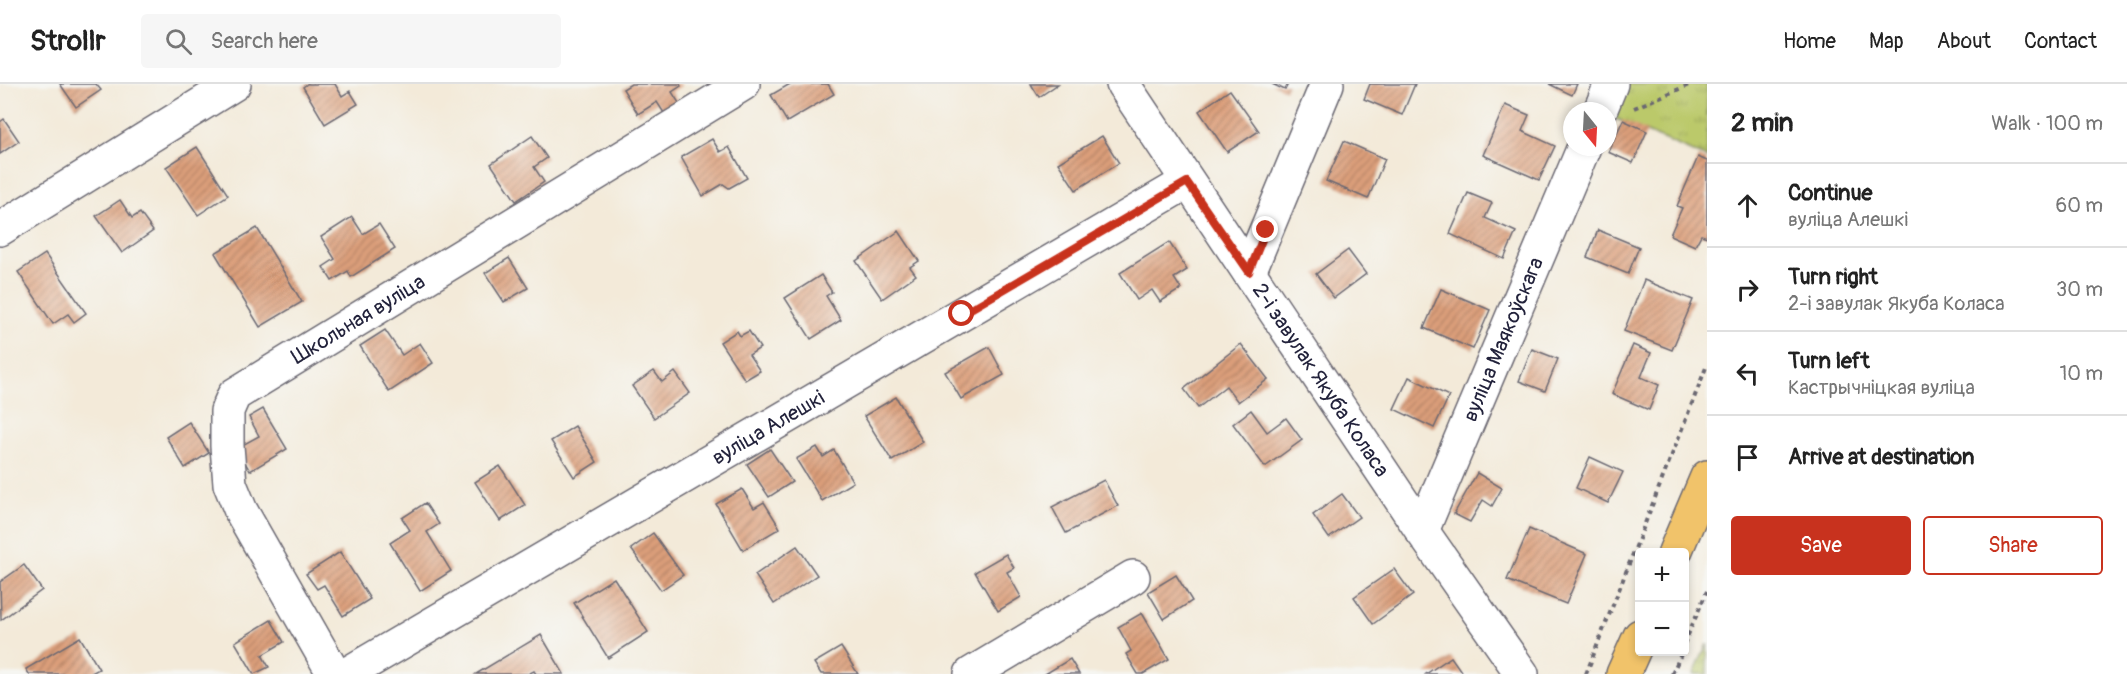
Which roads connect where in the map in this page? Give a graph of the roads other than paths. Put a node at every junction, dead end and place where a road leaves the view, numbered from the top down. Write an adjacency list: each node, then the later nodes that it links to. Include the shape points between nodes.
1 (234, 84): 9 (street)
2 (743, 84): 16 (street, Школьная вуліца, via 234,396 227,411 230,484 241,511)
3 (1122, 84): 8 (street, 2-і завулак Якуба Коласа)
4 (1327, 84): 10 (street)
5 (1611, 84): 6 (street)
6 (1604, 102)
7 (1580, 156): 12 (street, вуліца Маякоўскага)
8 (1187, 182): 10 (street, 2-і завулак Якуба Коласа); 17 (street, вуліца Алешкі)
9 (0, 229)
10 (1249, 272): 12 (street, 2-і завулак Якуба Коласа)
11 (1707, 477): 13 (main road)
12 (1422, 531): 19 (street, 2-і завулак Якуба Коласа)
13 (1677, 548)
14 (1133, 578): 18 (street)
15 (1635, 647): 20 (main road)
16 (334, 674)
17 (347, 674)
18 (971, 674)
19 (1522, 674)
20 (1623, 674)

